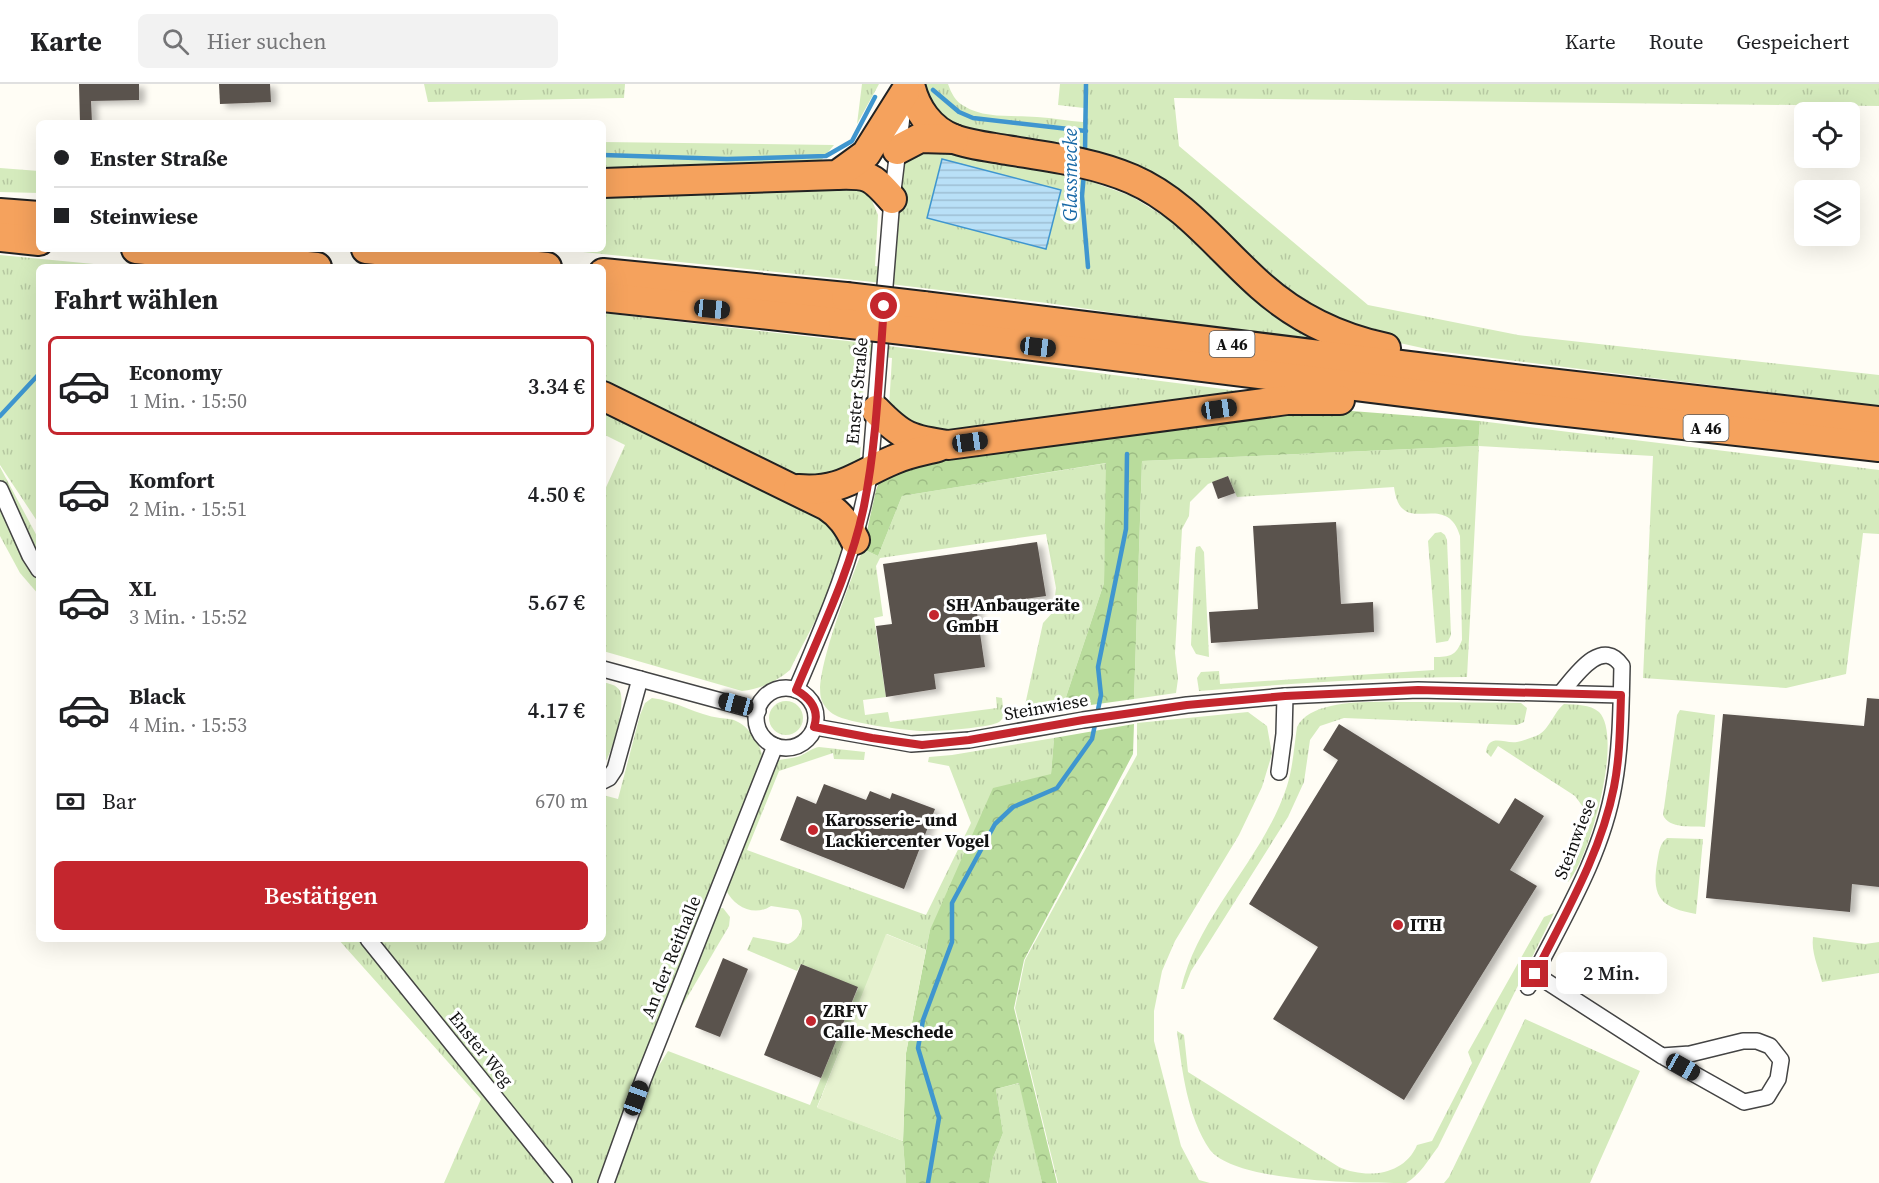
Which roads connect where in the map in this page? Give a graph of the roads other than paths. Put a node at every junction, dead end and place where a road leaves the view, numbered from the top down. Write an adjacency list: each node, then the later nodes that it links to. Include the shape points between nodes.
1 (907, 87): 2 (highway, via 926,119); 3 (street, Enster Straße); 4 (highway, via 866,154)
2 (954, 139): 3 (highway, via 920,138); 22 (highway, via 1064,159 1131,179 1167,199 1272,295 1324,329)
3 (897, 150): 6 (street, Enster Straße)
4 (837, 175): 5 (highway); 6 (highway, via 868,177)
5 (606, 183)
6 (892, 199): 24 (street, Enster Straße)
7 (36, 201): 8 (highway)
8 (0, 203)
9 (0, 213): 10 (highway)
10 (36, 216)
11 (0, 237): 12 (highway)
12 (36, 241)
13 (170, 252): 15 (highway)
14 (396, 252): 18 (highway)
15 (193, 254): 16 (highway); 17 (highway)
16 (240, 264)
17 (288, 264)
18 (517, 264)
19 (606, 273): 21 (highway, A 46)
20 (606, 297): 21 (highway, A 46)
21 (844, 310): 22 (highway, A 46, bridge)
22 (1536, 395): 25 (highway, A 46); 26 (highway, via 1287,400); 27 (highway, A 46)
23 (606, 397): 30 (highway)
24 (876, 410): 26 (highway, via 891,426 912,439); 28 (street, Enster Straße)
25 (1879, 422)
26 (948, 446): 28 (highway, via 909,453)
27 (1879, 447)
28 (870, 472): 30 (highway, via 824,490); 31 (street, Enster Straße)
29 (0, 489): 32 (street)
30 (792, 489): 31 (highway, via 836,512)
31 (855, 540): 35 (street, Enster Straße)
32 (36, 565)
33 (606, 670): 34 (street)
34 (640, 679): 39 (street); 43 (street, via 615,769)
35 (796, 690): 39 (street, via 786,688 768,695); 40 (street, via 812,703 816,713)
36 (1561, 693): 37 (street, Steinwiese); 37 (street, Steinwiese, via 1588,663 1603,654 1622,666); 38 (street, Steinwiese, via 1418,690)
37 (1621, 695): 45 (street, Steinwiese, via 1619,752 1607,815 1588,865 1532,980)
38 (1285, 696): 40 (street, Steinwiese, via 1187,705 922,745); 42 (street)
39 (758, 711): 41 (street, via 759,729)
40 (814, 727): 41 (street, via 806,741 797,746)
41 (775, 746): 47 (street, An der Reithalle)
42 (1280, 772)
43 (606, 780)
44 (370, 942): 46 (street, Enster Weg)
45 (1662, 1056): 45 (street, via 1744,1102 1767,1097 1778,1079 1781,1060 1770,1046 1757,1041)
46 (564, 1183)
47 (606, 1183)

